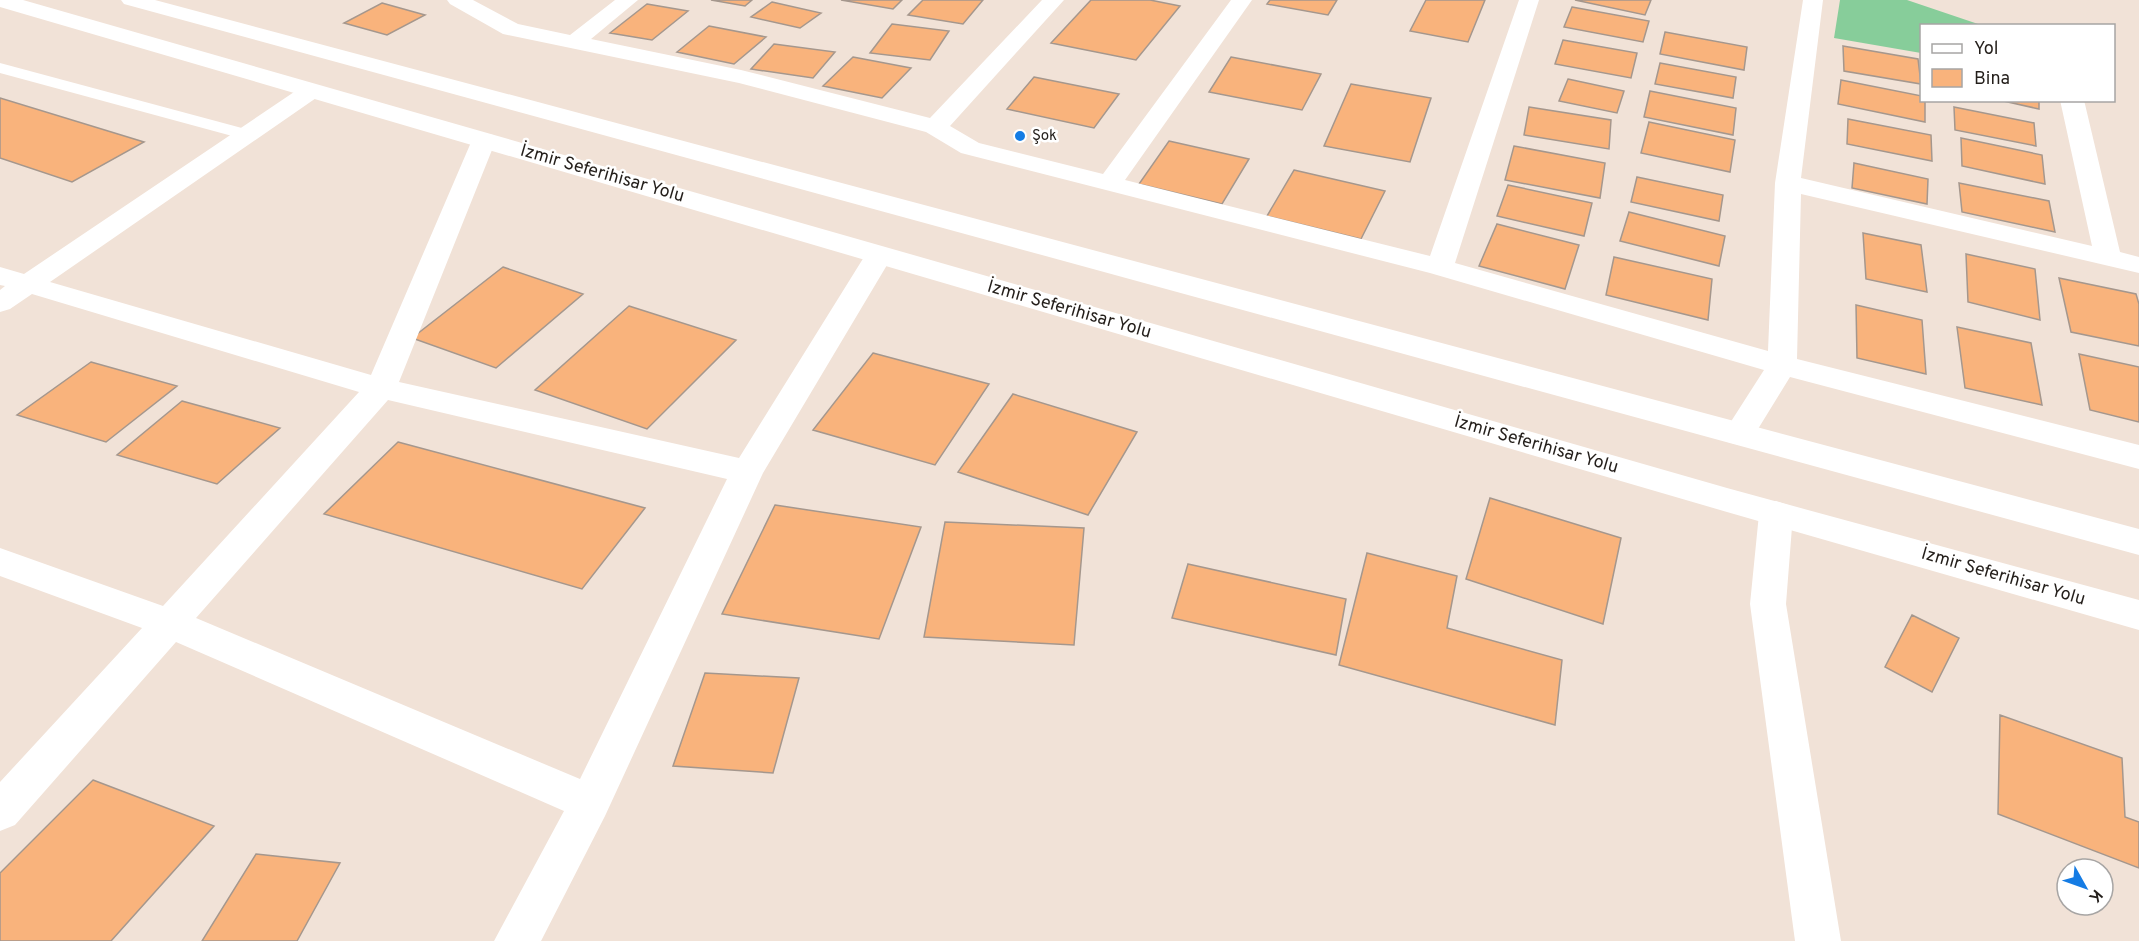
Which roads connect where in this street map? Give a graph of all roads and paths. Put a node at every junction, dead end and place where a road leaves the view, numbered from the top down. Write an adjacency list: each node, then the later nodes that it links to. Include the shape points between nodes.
1 (0, 0): 11 (street, İzmir Seferihisar Yolu)
2 (131, 0): 26 (street)
3 (457, 0): 9 (street, via 512,29)
4 (628, 0): 9 (street)
5 (1054, 0): 13 (street)
6 (1242, 0): 17 (street)
7 (1528, 0): 21 (street)
8 (1813, 0): 16 (street)
9 (575, 40): 13 (street, via 741,77)
10 (0, 68): 14 (lane)
11 (311, 91): 14 (street); 15 (street, İzmir Seferihisar Yolu)
12 (2072, 102): 19 (street)
13 (935, 127): 17 (street, via 970,148)
14 (247, 135): 22 (street)
15 (484, 140): 18 (street, İzmir Seferihisar Yolu); 25 (street)
16 (1788, 183): 19 (street); 24 (street)
17 (1109, 184): 21 (street)
18 (879, 255): 28 (street); 29 (street, İzmir Seferihisar Yolu)
19 (2108, 258): 20 (street)
20 (2139, 265)
21 (1440, 267): 24 (street)
22 (14, 281): 23 (street); 25 (street)
23 (0, 303)
24 (1782, 365): 26 (street); 27 (street)
25 (381, 388): 28 (street); 33 (street)
26 (1739, 434): 30 (street)
27 (2139, 457)
28 (747, 472): 34 (street)
29 (1776, 514): 32 (street, İzmir Seferihisar Yolu); 37 (street, via 1768,604)
30 (2139, 542)
31 (0, 562): 33 (street)
32 (2139, 615)
33 (169, 623): 34 (street); 35 (street)
34 (590, 803): 36 (street)
35 (0, 812)
36 (517, 941)
37 (1818, 941)

